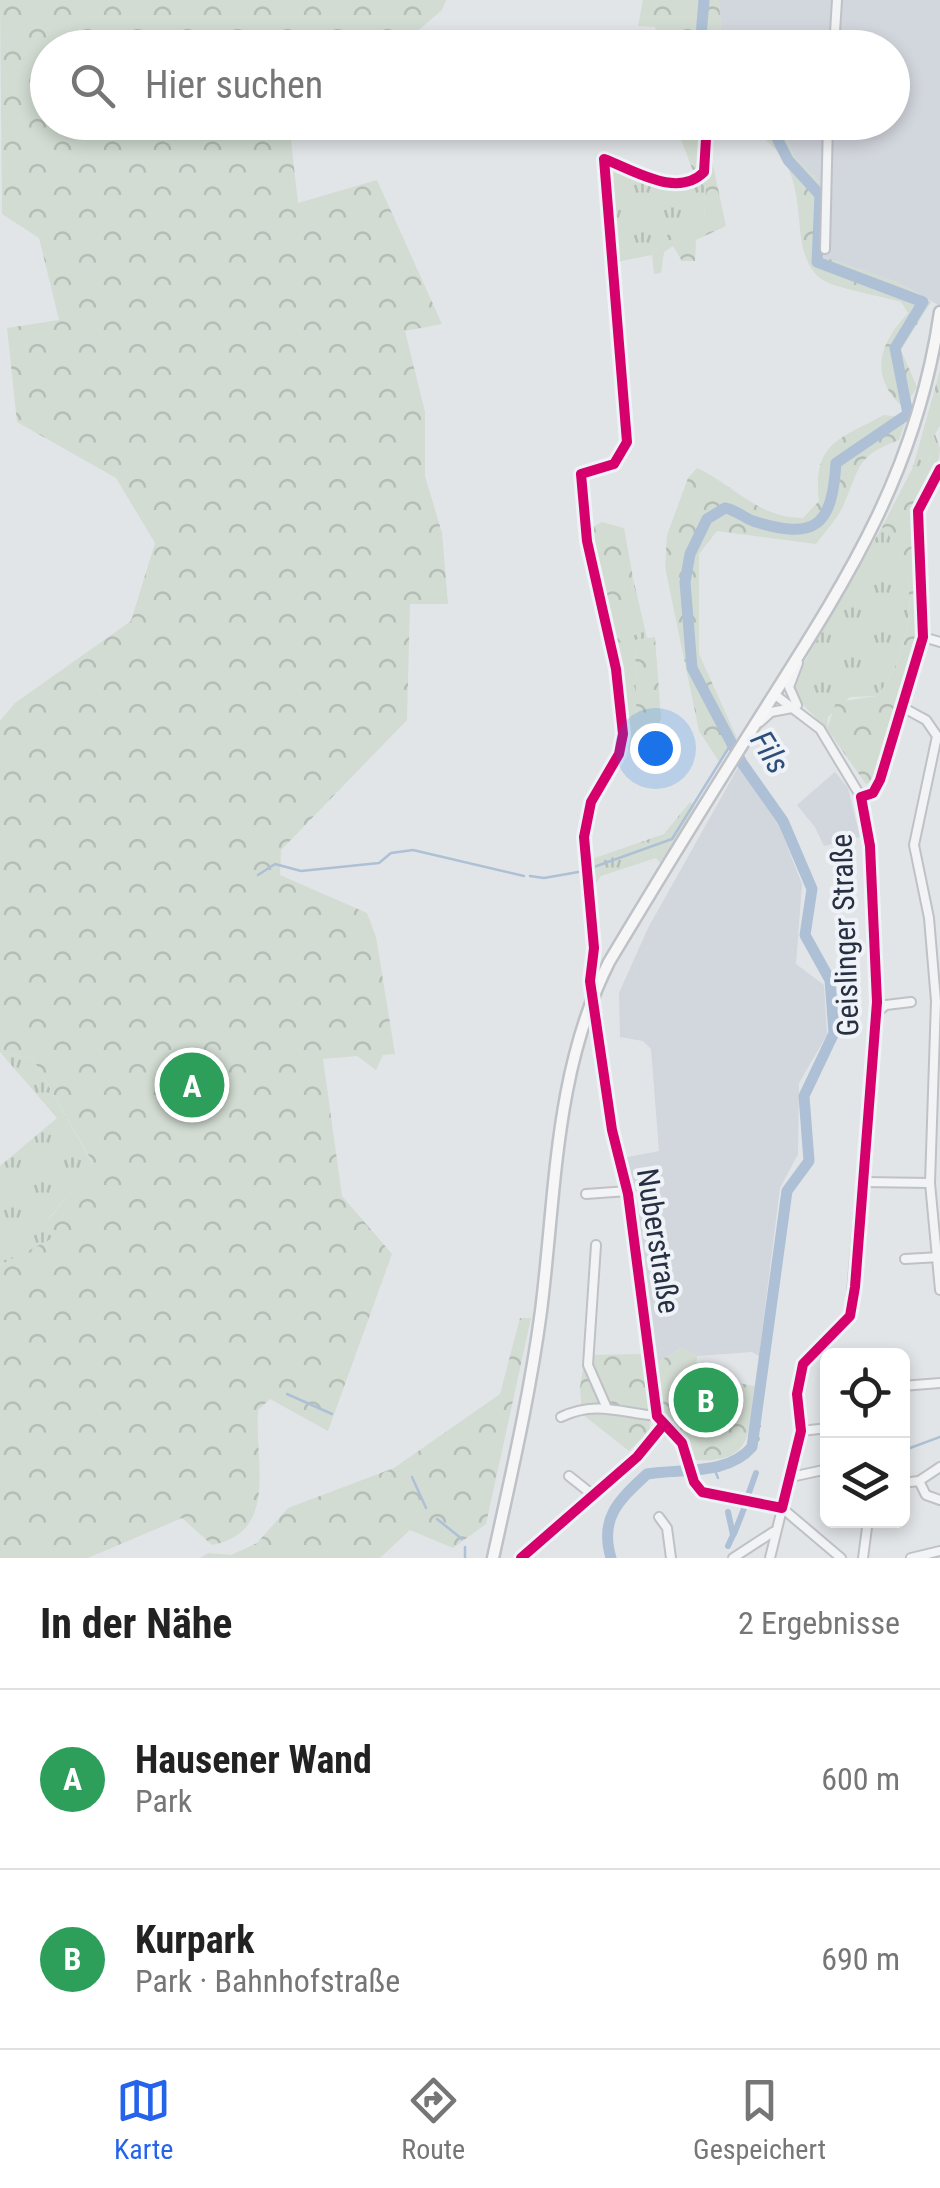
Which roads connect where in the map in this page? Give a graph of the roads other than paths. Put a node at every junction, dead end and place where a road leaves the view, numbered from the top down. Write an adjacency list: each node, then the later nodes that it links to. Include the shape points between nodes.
1 (837, 0): 2 (street)
2 (835, 30)
3 (828, 140): 4 (street)
4 (825, 249)
5 (940, 312): 8 (main road, via 931,374 901,469 868,541)
6 (940, 470): 7 (street, Geislinger Straße, via 918,512)
7 (922, 637): 9 (street); 11 (street, Geislinger Straße)
8 (810, 638): 10 (main road); 12 (street, via 790,687)
9 (940, 642)
10 (774, 694): 12 (street, Geislinger Straße); 13 (main road)
11 (902, 707): 14 (street, Geislinger Straße, via 877,789); 18 (street, via 926,720 937,736 914,845 934,967)
12 (799, 710): 13 (street, via 771,712); 14 (street, Geislinger Straße, via 840,757)
13 (753, 727): 49 (main road, via 609,962 578,1032 540,1316)
14 (860, 797): 16 (street, Geislinger Straße, via 870,846)
15 (911, 1002): 16 (street, Geislinger Straße)
16 (876, 1014): 19 (street, Geislinger Straße)
17 (598, 1015): 21 (street, Nuberstraße, via 612,1130)
18 (937, 1085): 20 (street)
19 (864, 1182): 20 (street); 34 (street, Geislinger Straße, via 850,1316 803,1364)
20 (930, 1183): 23 (street)
21 (628, 1192): 22 (street, Nuberstraße); 32 (street, Nuberstraße)
22 (586, 1194)
23 (935, 1210): 25 (street)
24 (596, 1245): 30 (street, via 588,1365)
25 (937, 1258): 26 (street); 27 (street)
26 (905, 1259)
27 (940, 1290)
28 (940, 1383): 29 (street)
29 (910, 1385)
30 (606, 1406): 31 (street); 32 (street)
31 (560, 1418)
32 (660, 1420): 41 (street, via 637,1457); 43 (street, via 682,1443 702,1492)
33 (820, 1429): 34 (street)
34 (801, 1431): 38 (street, Geislinger Straße)
35 (940, 1467): 39 (street)
36 (820, 1471): 38 (street)
37 (569, 1476): 41 (street)
38 (791, 1477): 43 (street, Geislinger Straße)
39 (921, 1480): 40 (street); 42 (street, via 924,1492)
40 (910, 1482)
41 (593, 1495): 44 (street)
42 (940, 1500)
43 (782, 1508): 47 (street, Geislinger Straße); 53 (street)
44 (571, 1513)
45 (659, 1517): 50 (street)
46 (867, 1528): 54 (street)
47 (773, 1532): 51 (street); 52 (street, Geislinger Straße)
48 (940, 1551): 55 (street)
49 (493, 1558)
50 (671, 1558)
51 (733, 1558)
52 (770, 1558)
53 (840, 1558)
54 (863, 1558)
55 (910, 1558)

